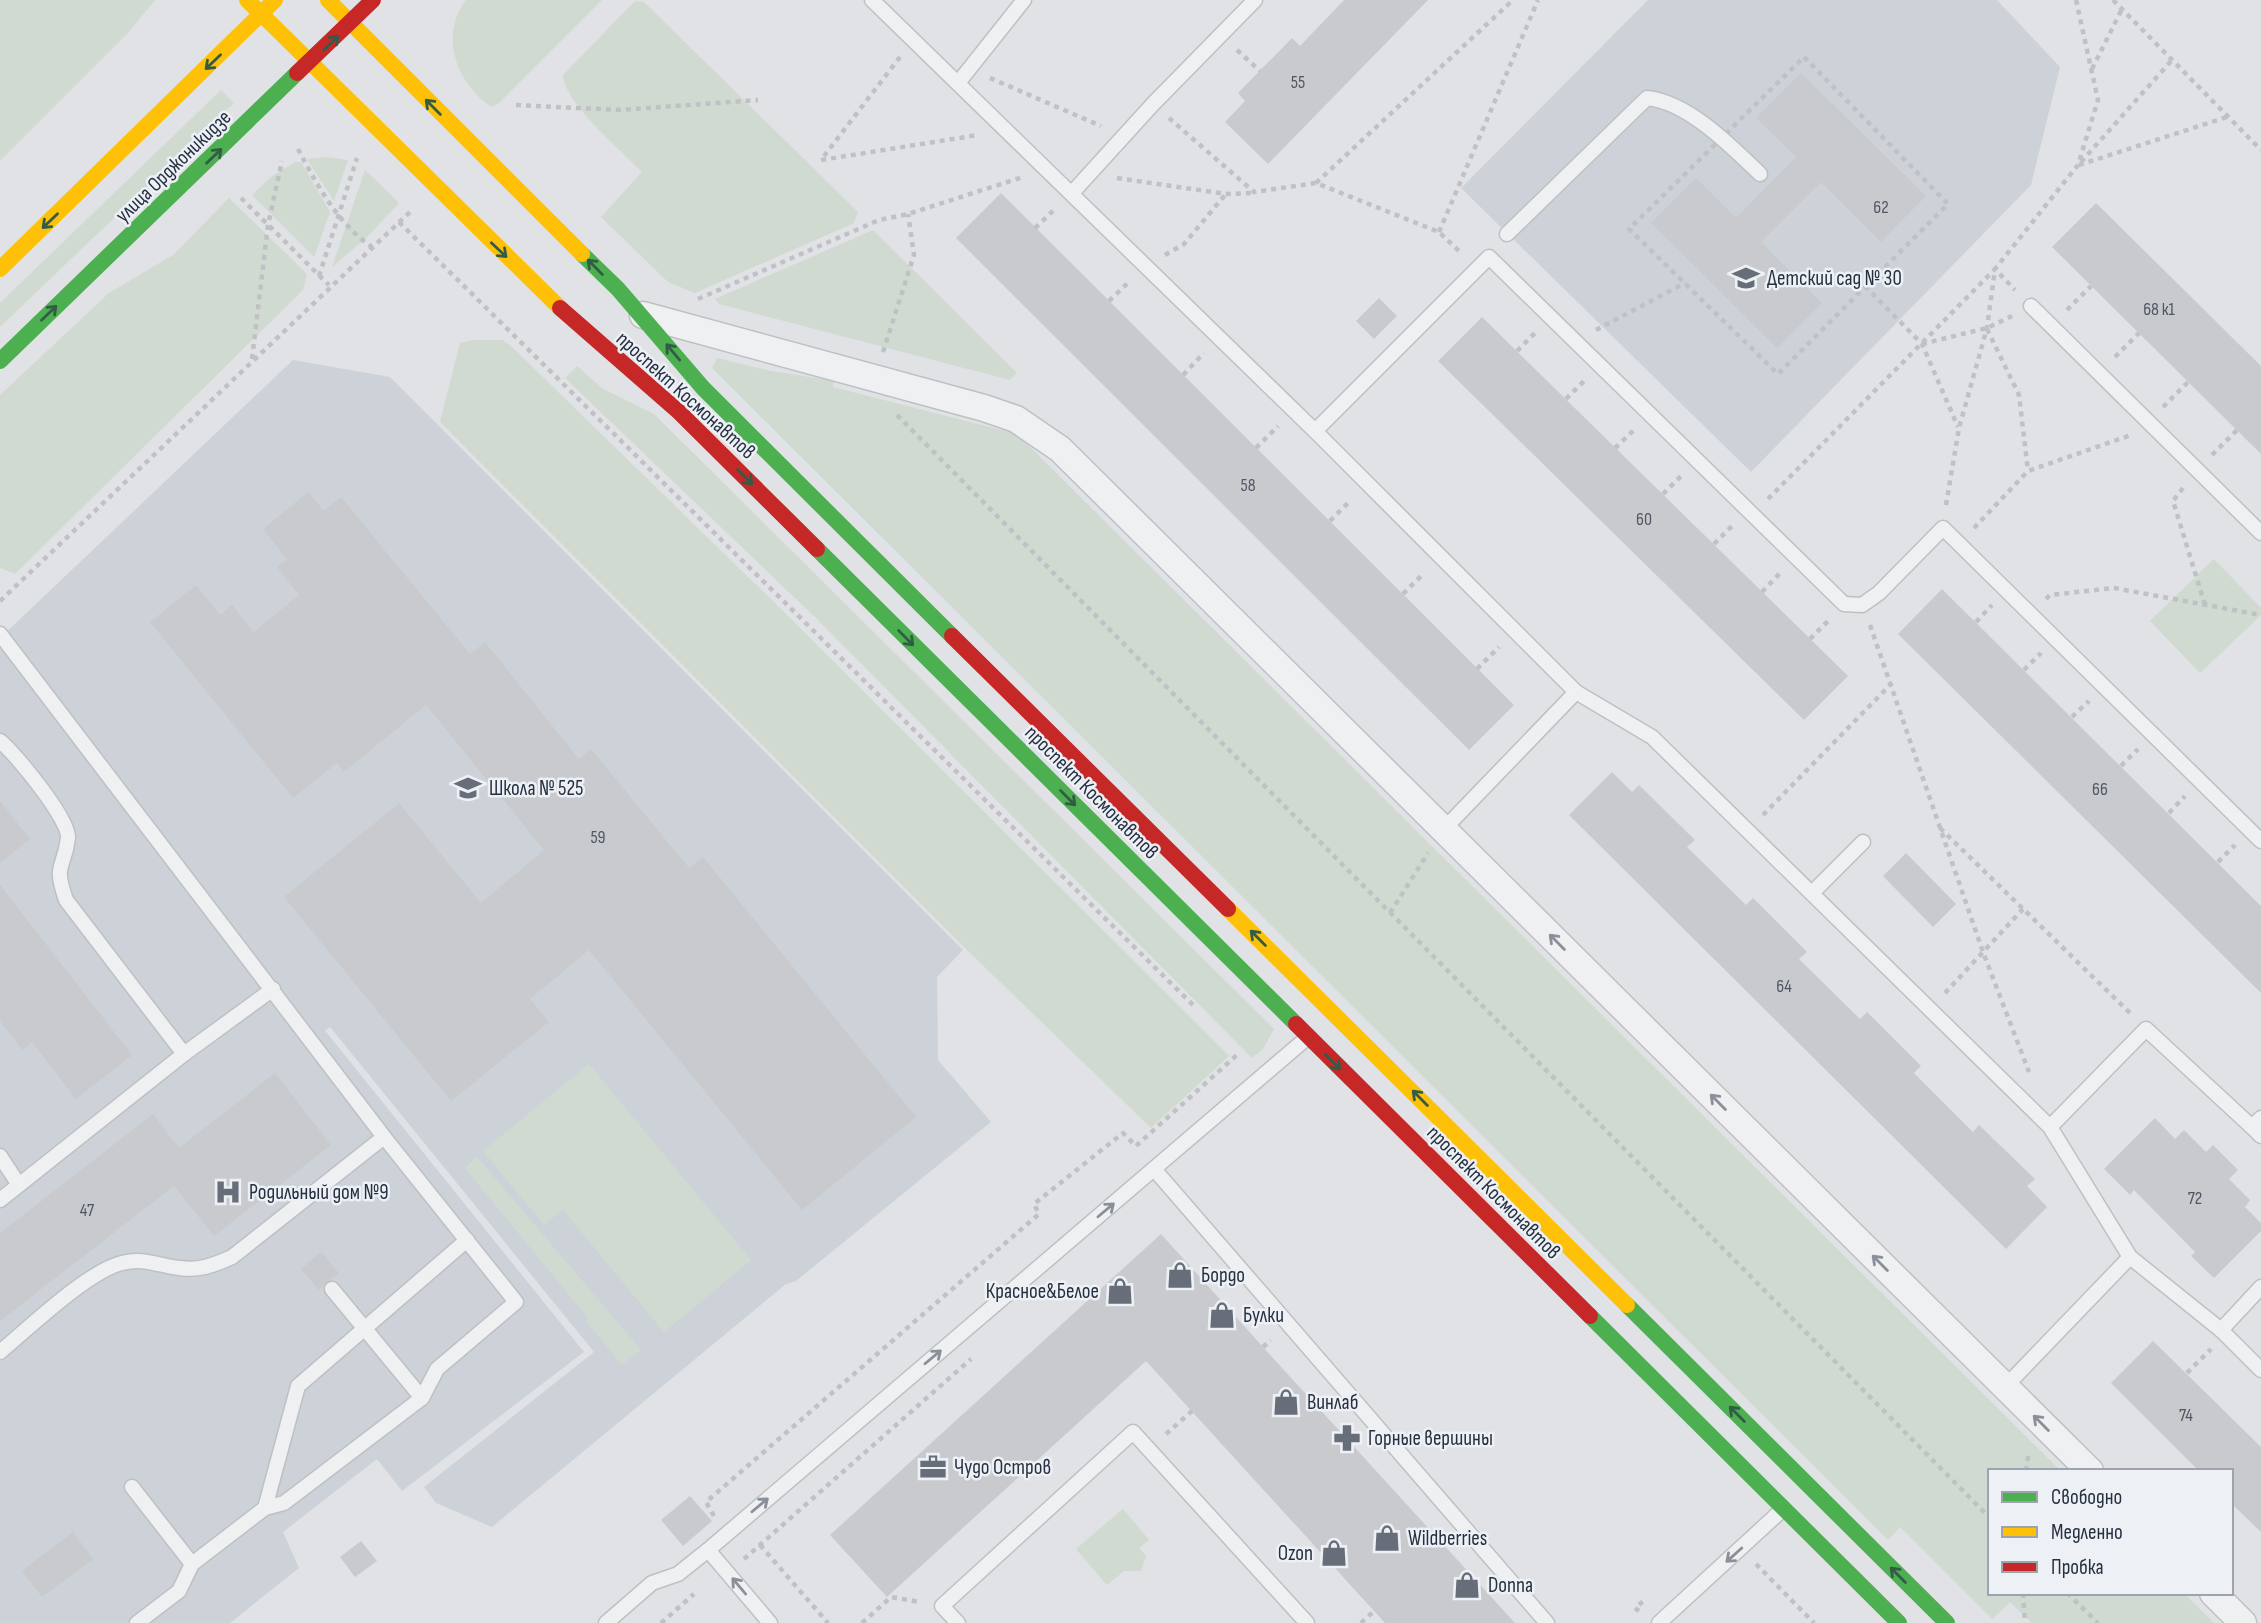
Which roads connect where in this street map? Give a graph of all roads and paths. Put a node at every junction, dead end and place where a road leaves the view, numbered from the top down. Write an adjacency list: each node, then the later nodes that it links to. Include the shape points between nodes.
1 (247, 0): 13 (street, проспект Космонавтов)
2 (275, 0): 13 (street)
3 (328, 0): 14 (street, проспект Космонавтов)
4 (373, 0): 14 (street, улица Орджоникидзе)
5 (872, 0): 16 (lane)
6 (1024, 0): 19 (lane)
7 (1255, 0): 15 (lane)
8 (1513, 0): 38 (path)
9 (1538, 0): 48 (path)
10 (2076, 0): 20 (path)
11 (2113, 0): 12 (path)
12 (2122, 9): 17 (path); 20 (path)
13 (261, 14): 18 (street, проспект Космонавтов); 53 (street, one-way to 53)
14 (351, 23): 18 (street, улица Орджоникидзе, one-way to 14); 62 (street, проспект Космонавтов, one-way to 14)
15 (1221, 34): 21 (path); 25 (lane)
16 (914, 40): 22 (lane); 27 (path, via 821,160)
17 (2172, 60): 26 (path); 33 (path)
18 (310, 63): 70 (street, улица Орджоникидзе, one-way to 18); 113 (street, проспект Космонавтов, one-way to 113, via 449,203 606,351 679,412)
19 (969, 68): 22 (lane); 28 (path)
20 (2092, 69): 33 (path, via 2098,100)
21 (1260, 71)
22 (958, 83): 27 (lane)
23 (758, 100): 24 (path, via 620,110)
24 (516, 104)
25 (1153, 104): 28 (lane); 39 (path)
26 (2228, 117): 31 (path); 33 (path)
27 (1007, 131): 35 (lane)
28 (1124, 137): 36 (lane)
29 (1722, 137): 37 (lane); 49 (lane, via 1665,100 1647,99); 56 (path, via 1629,229); 58 (path, via 1804,57 1948,204)
30 (298, 149): 45 (path)
31 (2261, 150)
32 (282, 161): 47 (path)
33 (2078, 165): 54 (path)
34 (366, 166): 45 (path, via 358,156)
35 (1047, 169): 40 (lane); 44 (path)
36 (1091, 174): 40 (lane); 41 (path)
37 (1760, 174)
38 (1316, 183): 39 (path); 48 (path)
39 (1254, 192): 41 (path)
40 (1072, 193): 51 (lane)
41 (1226, 194): 51 (path, via 1184,244)
42 (241, 198): 47 (path)
43 (402, 201): 46 (path, via 411,210)
44 (908, 214): 60 (path, via 879,220); 68 (path, via 914,255)
45 (338, 216): 50 (path); 55 (path)
46 (399, 222): 50 (path); 111 (path)
47 (268, 225): 55 (path); 69 (path)
48 (1439, 232): 52 (path)
49 (1507, 234)
50 (372, 247): 57 (path)
51 (1146, 266): 73 (lane)
52 (1478, 268): 78 (lane); 83 (lane, via 1489,257)
53 (0, 269)
54 (1995, 269): 65 (path); 67 (path)
55 (319, 276): 57 (path)
56 (1685, 284): 58 (path, via 1778,374); 63 (path)
57 (329, 285): 69 (path)
58 (1865, 286): 67 (path)
59 (2091, 286): 64 (path)
60 (691, 302)
61 (2031, 306): 64 (lane); 65 (path)
62 (643, 315): 102 (street, via 984,408 1038,432); 113 (street, проспект Космонавтов, one-way to 62, via 703,388)
63 (1601, 325)
64 (2051, 326): 71 (lane)
65 (1987, 328): 67 (path); 76 (path); 81 (path, via 2019,395)
66 (2139, 333): 71 (path)
67 (1922, 344): 76 (path); 83 (path)
68 (881, 358)
69 (251, 360): 90 (path)
70 (0, 361)
71 (2099, 373): 75 (lane)
72 (2188, 382): 75 (path)
73 (1293, 411): 78 (lane); 79 (path)
74 (894, 412): 108 (path)
75 (2148, 422): 80 (lane); 81 (path, via 2137,433)
76 (1959, 428): 85 (path)
77 (2237, 430): 80 (path)
78 (1315, 432): 82 (lane)
79 (1256, 448)
80 (2197, 470): 86 (lane); 92 (path, via 2173,501)
81 (2028, 471): 87 (path)
82 (1367, 484): 84 (path); 88 (lane)
83 (1753, 515): 91 (lane, via 1844,604)
84 (1329, 521)
85 (1942, 528): 87 (lane); 91 (lane)
86 (2261, 533)
87 (1959, 544): 93 (lane)
88 (1440, 557): 89 (path); 95 (lane)
89 (1403, 594)
90 (0, 601)
91 (1862, 605): 98 (path)
92 (2205, 605): 93 (path, via 2114,588 2050,595); 94 (path)
93 (2029, 613): 104 (lane)
94 (2261, 615)
95 (1515, 631): 97 (path); 99 (lane)
96 (0, 634): 110 (lane)
97 (1477, 669)
98 (1892, 683): 101 (path); 103 (path)
99 (1576, 692): 102 (lane); 103 (lane, via 1652,737)
100 (0, 741): 115 (lane, via 60,814 69,835 57,875 66,900)
101 (1939, 827): 107 (path); 109 (path)
102 (1444, 829): 108 (path); 134 (street, one-way to 102)
103 (1747, 830): 106 (lane)
104 (2260, 837)
105 (1863, 842): 106 (lane)
106 (1812, 893): 112 (lane)
107 (2023, 909): 109 (path); 114 (path)
108 (1390, 913): 142 (path)
109 (1983, 952): 112 (path); 117 (path)
110 (273, 989): 115 (lane); 120 (lane)
111 (1193, 1004)
112 (1930, 1009): 118 (lane)
113 (1320, 1024): 122 (lane); 140 (street, проспект Космонавтов, one-way to 140); 140 (street, проспект Космонавтов, one-way to 113)
114 (2146, 1029): 118 (lane); 119 (lane)
115 (184, 1054): 123 (lane)
116 (1238, 1054): 143 (path, via 1136,1146 1123,1133 1034,1204 1039,1214 706,1502)
117 (2031, 1077)
118 (2050, 1127): 126 (lane)
119 (2258, 1127)
120 (384, 1136): 125 (lane); 131 (lane, via 232,1257 206,1268 179,1268 150,1259 121,1263 94,1277)
121 (0, 1156): 123 (lane)
122 (1154, 1169): 143 (lane, one-way to 122); 164 (lane)
123 (19, 1185): 124 (lane)
124 (0, 1200)
125 (467, 1240): 129 (lane); 135 (lane, via 516,1302 437,1368)
126 (2130, 1257): 130 (lane); 134 (lane)
127 (2261, 1287): 130 (lane)
128 (331, 1289): 129 (lane)
129 (363, 1328): 135 (lane); 141 (lane, via 298,1386)
130 (2223, 1333): 132 (lane); 133 (path)
131 (0, 1352)
132 (2261, 1370)
133 (2187, 1373)
134 (2005, 1387): 138 (street, one-way to 134)
135 (422, 1398): 141 (lane, via 284,1503)
136 (1192, 1411): 137 (path)
137 (1149, 1449): 153 (lane, via 1133,1432); 162 (lane)
138 (2088, 1469)
139 (132, 1487): 148 (lane)
140 (1796, 1497): 165 (lane, one-way to 165); 167 (street, проспект Космонавтов); 168 (street, проспект Космонавтов, one-way to 140)
141 (265, 1508): 148 (lane)
142 (1988, 1516)
143 (727, 1533): 145 (lane); 147 (path)
144 (760, 1545): 159 (path)
145 (708, 1550): 156 (lane, via 678,1574 652,1583); 158 (lane, one-way to 145)
146 (1747, 1555): 166 (path)
147 (747, 1556)
148 (192, 1564): 155 (lane, via 179,1591)
149 (698, 1591): 157 (path)
150 (2023, 1595): 169 (path)
151 (2069, 1595): 170 (path)
152 (2215, 1595): 171 (street)
153 (942, 1606): 160 (path, via 891,1597); 161 (lane)
154 (1374, 1611): 163 (path)
155 (137, 1623)
156 (607, 1623)
157 (661, 1623)
158 (770, 1623)
159 (828, 1623)
160 (862, 1623)
161 (958, 1623)
162 (1307, 1623)
163 (1361, 1623)
164 (1547, 1623)
165 (1659, 1623)
166 (1814, 1623)
167 (1899, 1623)
168 (1947, 1623)
169 (2025, 1623)
170 (2098, 1623)
171 (2243, 1623)

